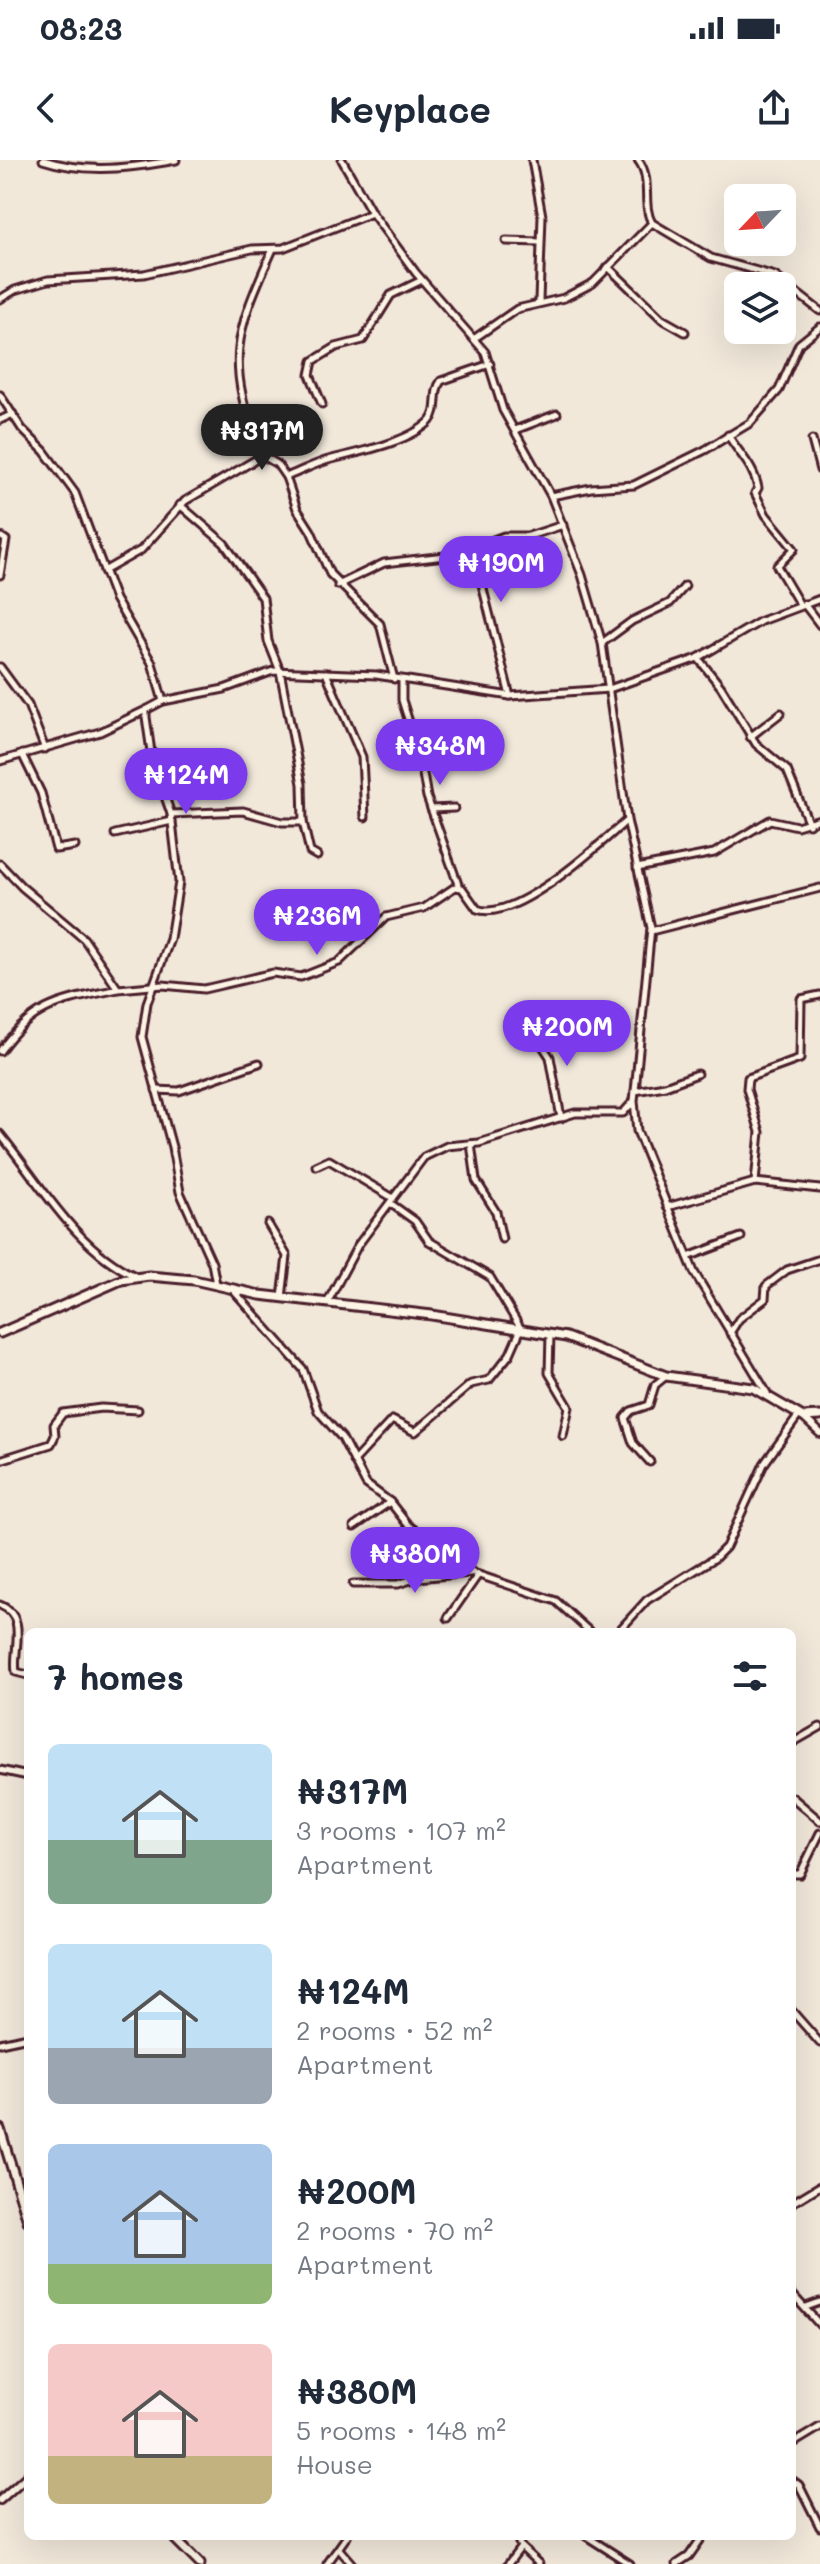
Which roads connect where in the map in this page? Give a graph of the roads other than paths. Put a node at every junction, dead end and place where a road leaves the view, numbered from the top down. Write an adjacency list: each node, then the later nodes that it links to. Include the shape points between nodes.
1 (43, 160): 2 (street, via 84,169)
2 (176, 160)
3 (342, 160): 6 (street)
4 (532, 160): 9 (street, via 542,216)
5 (638, 160): 7 (street)
6 (372, 213): 10 (street); 12 (street)
7 (652, 223): 11 (street); 15 (street, via 711,258 775,276)
8 (506, 241): 9 (street)
9 (540, 242): 14 (street)
10 (273, 249): 13 (street, via 144,274 48,280); 28 (street, via 240,330 236,366)
11 (608, 267): 14 (street, via 599,279 571,295); 17 (street, via 662,319)
12 (422, 280): 18 (street); 21 (street, via 391,295 363,340 336,347 313,361 310,375)
13 (0, 299)
14 (539, 301): 18 (street, via 517,309)
15 (820, 311)
16 (820, 327): 26 (street, via 799,344 770,403)
17 (685, 332)
18 (475, 338): 19 (street)
19 (490, 364): 25 (street); 30 (street, via 441,381 435,414 422,427 355,456)
20 (0, 395): 22 (street)
21 (322, 404)
22 (13, 414): 24 (street); 36 (street, via 75,493)
23 (557, 414): 25 (street)
24 (0, 420)
25 (515, 430): 31 (street)
26 (728, 435): 31 (street, via 634,485); 41 (street, via 755,470 755,493 766,515 794,549 777,566)
27 (812, 440): 29 (street)
28 (262, 456): 30 (street); 32 (street)
29 (820, 470)
30 (286, 477): 38 (street)
31 (551, 496): 33 (street)
32 (180, 505): 36 (street, via 141,550); 46 (street, via 224,543 257,584)
33 (563, 525): 35 (street, via 529,536 504,536); 43 (street)
34 (0, 536): 37 (street, via 6,540)
35 (473, 549): 38 (street, via 384,563); 51 (street)
36 (104, 571): 52 (street, via 126,624 152,663)
37 (0, 575)
38 (338, 585): 48 (street, via 380,624)
39 (685, 586): 43 (street, via 670,603)
40 (820, 599): 41 (street)
41 (802, 605): 42 (street); 44 (street, via 761,621)
42 (820, 625)
43 (602, 643): 50 (street)
44 (698, 658): 50 (street); 55 (street)
45 (0, 667): 56 (street, via 28,705)
46 (280, 671): 47 (street); 52 (street); 65 (street, via 302,784)
47 (326, 673): 48 (street); 62 (street, via 362,757)
48 (394, 679): 49 (street)
49 (402, 680): 51 (street); 60 (street, via 402,700)
50 (609, 689): 51 (street); 64 (street)
51 (510, 696)
52 (163, 701): 53 (street)
53 (146, 710): 56 (street); 61 (street, via 152,759)
54 (781, 713): 55 (street)
55 (750, 737): 66 (street, via 787,770)
56 (45, 749): 57 (street)
57 (22, 754): 58 (street); 68 (street, via 41,793 56,849)
58 (0, 761)
59 (454, 808): 60 (street)
60 (431, 809): 72 (street)
61 (172, 817): 65 (street, via 243,811); 67 (street); 75 (street, via 177,900)
62 (365, 817)
63 (820, 819): 66 (street)
64 (627, 820): 71 (street); 72 (street, via 586,857 501,909 477,909)
65 (303, 822): 69 (street, via 310,852)
66 (809, 824): 71 (street, via 770,820 714,853)
67 (115, 834)
68 (75, 846)
69 (317, 856)
70 (0, 864): 76 (street, via 84,939)
71 (637, 868): 74 (street)
72 (459, 887): 75 (street, via 424,908 386,917 362,944 325,970 296,978 264,974 204,989)
73 (820, 888): 74 (street)
74 (651, 931): 83 (street)
75 (152, 988): 76 (street); 82 (street, via 142,1032)
76 (118, 989): 79 (street, via 66,999 38,1011)
77 (820, 995): 89 (street, via 801,999 800,1059 748,1078 760,1132)
78 (535, 1034): 85 (street, via 550,1057)
79 (0, 1051)
80 (259, 1063): 82 (street, via 179,1091)
81 (697, 1074): 83 (street)
82 (156, 1090): 99 (street, via 180,1192)
83 (635, 1091): 84 (street)
84 (634, 1101): 85 (street, via 623,1113 581,1112); 92 (street, via 640,1141)
85 (561, 1118): 87 (street)
86 (0, 1134): 98 (street, via 65,1219 115,1266)
87 (471, 1144): 91 (street, via 447,1146 424,1157); 95 (street, via 476,1180 496,1212)
88 (316, 1166): 91 (street, via 329,1160)
89 (755, 1182): 90 (street); 92 (street)
90 (820, 1189)
91 (392, 1200): 102 (street, via 344,1267); 103 (street, via 429,1241 490,1277)
92 (667, 1207): 96 (street)
93 (268, 1224): 101 (street, via 287,1256)
94 (741, 1237): 96 (street)
95 (502, 1239)
96 (688, 1257): 105 (street)
97 (820, 1259): 105 (street, via 774,1277 765,1299)
98 (135, 1276): 99 (main road); 104 (main road)
99 (216, 1284): 100 (main road)
100 (233, 1290): 101 (main road); 115 (street, via 303,1369 318,1411)
101 (282, 1298): 102 (main road)
102 (327, 1303): 103 (main road)
103 (521, 1329): 106 (main road); 115 (street, via 489,1380 471,1384 415,1432 392,1420)
104 (0, 1333)
105 (730, 1333): 108 (street)
106 (550, 1334): 107 (main road, via 588,1343); 113 (street, via 549,1373 569,1407)
107 (666, 1376): 108 (main road); 116 (street, via 655,1385 649,1405 625,1418 631,1438)
108 (767, 1393): 110 (main road)
109 (138, 1410): 114 (street, via 63,1413 54,1425 51,1444)
110 (800, 1415): 111 (main road); 112 (street); 124 (street, via 764,1464 726,1547 653,1595)
111 (820, 1416)
112 (820, 1433)
113 (563, 1436)
114 (0, 1460)
115 (354, 1461): 117 (street, via 366,1484)
116 (650, 1462)
117 (390, 1502): 118 (street); 119 (street, via 415,1531)
118 (354, 1527)
119 (475, 1574): 120 (street); 122 (street); 123 (street, via 546,1596)
120 (353, 1584)
121 (0, 1605): 125 (street, via 14,1616 16,1672)
122 (448, 1618)
123 (586, 1628)
124 (622, 1628)
125 (24, 1674)
126 (820, 1727): 127 (street)
127 (796, 1741)
128 (0, 1770): 129 (street)
129 (24, 1775)
130 (796, 1800): 131 (street)
131 (820, 1821)
132 (820, 1833): 133 (street)
133 (796, 1874)
134 (796, 2016): 137 (street)
135 (24, 2038): 136 (street)
136 (0, 2043)
137 (820, 2043)
138 (0, 2129): 141 (main road)
139 (820, 2186): 140 (street)
140 (796, 2201)
141 (24, 2208)
142 (796, 2298): 144 (street)
143 (820, 2302): 144 (street)
144 (806, 2307): 145 (street)
145 (820, 2325)
146 (820, 2427): 147 (street)
147 (796, 2442)
148 (24, 2479): 150 (street)
149 (796, 2483): 151 (street)
150 (0, 2500)
151 (820, 2527)
152 (176, 2540): 160 (main road)
153 (345, 2540): 158 (street)
154 (518, 2540): 157 (street)
155 (593, 2540): 159 (street)
156 (700, 2540): 167 (street)
157 (521, 2547): 163 (street); 164 (street)
158 (339, 2549): 161 (street); 162 (street)
159 (623, 2557): 165 (street); 166 (street)
160 (200, 2564)
161 (327, 2564)
162 (352, 2564)
163 (508, 2564)
164 (539, 2564)
165 (616, 2564)
166 (630, 2564)
167 (677, 2564)

